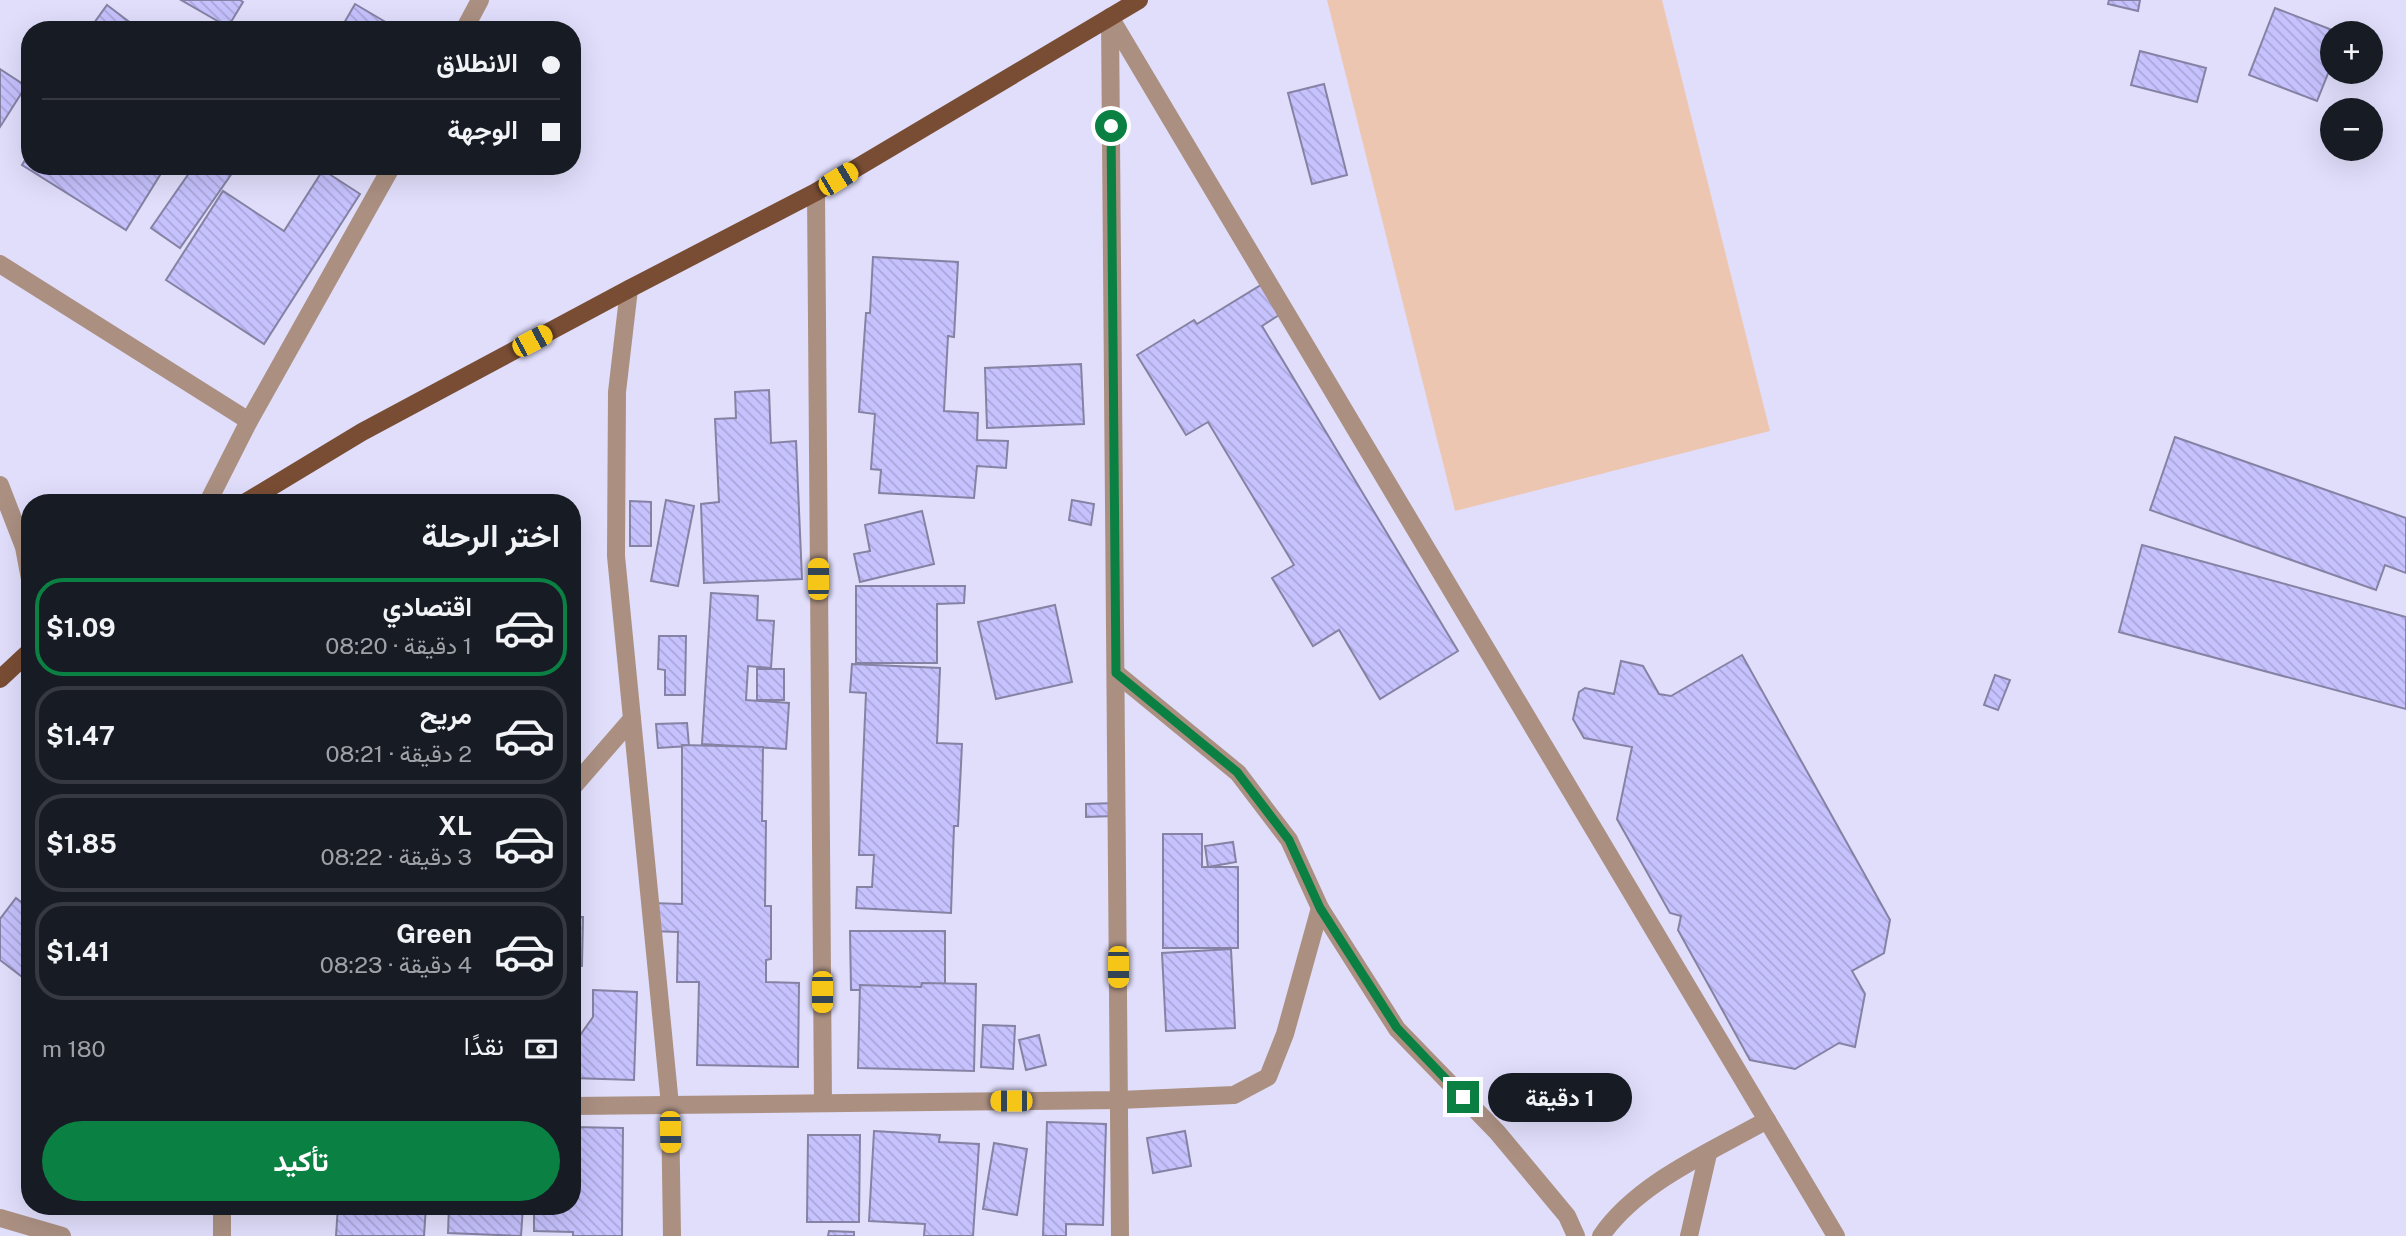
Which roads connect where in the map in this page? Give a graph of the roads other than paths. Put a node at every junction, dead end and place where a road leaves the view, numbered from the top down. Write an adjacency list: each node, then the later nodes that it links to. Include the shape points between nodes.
1 (480, 0): 4 (street)
2 (1139, 0): 3 (main road)
3 (1110, 17): 6 (main road); 15 (street); 24 (street)
4 (469, 21)
5 (387, 175): 9 (street)
6 (816, 192): 8 (main road); 21 (street)
7 (0, 264): 9 (street)
8 (629, 289): 12 (main road, via 362,432); 17 (street, via 617,392 616,556)
9 (248, 421): 11 (street)
10 (0, 485): 13 (street)
11 (212, 494)
12 (259, 494)
13 (21, 539)
14 (21, 660): 16 (main road)
15 (1116, 673): 19 (street, via 1237,772 1289,840); 20 (street)
16 (0, 678)
17 (632, 719): 18 (street); 22 (street)
18 (581, 778)
19 (1320, 908): 20 (street, via 1286,1034 1268,1077 1234,1095); 32 (street, via 1397,1028 1497,1132 1567,1216)
20 (1119, 1100): 21 (street); 31 (street)
21 (822, 1103): 22 (street)
22 (670, 1105): 23 (street); 30 (street)
23 (581, 1106)
24 (1767, 1120): 25 (street); 35 (street)
25 (1708, 1154): 33 (street, via 1653,1185 1610,1222); 34 (street)
26 (222, 1215): 29 (street)
27 (0, 1218): 28 (street)
28 (62, 1236)
29 (222, 1236)
30 (672, 1236)
31 (1120, 1236)
32 (1576, 1236)
33 (1601, 1236)
34 (1689, 1236)
35 (1836, 1236)

